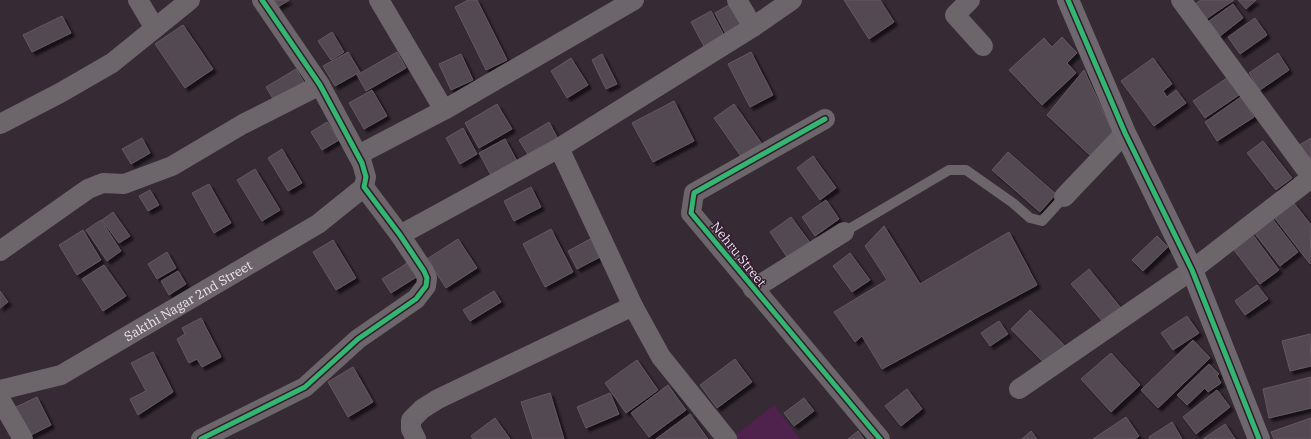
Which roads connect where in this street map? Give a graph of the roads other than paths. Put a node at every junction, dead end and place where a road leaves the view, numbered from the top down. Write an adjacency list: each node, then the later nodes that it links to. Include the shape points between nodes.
1 (138, 0): 11 (street)
2 (190, 0): 11 (street)
3 (262, 0): 14 (street)
4 (379, 0): 15 (street)
5 (737, 0): 12 (street)
6 (792, 0): 12 (street)
7 (970, 0): 13 (street, via 955,15)
8 (1068, 0): 18 (street)
9 (1181, 0): 21 (street)
10 (631, 1): 15 (street)
11 (154, 27): 17 (street, via 112,63)
12 (753, 27): 19 (street)
13 (983, 46)
14 (320, 85): 20 (street); 26 (street, via 243,124 172,166 124,184 103,183 88,189)
15 (444, 110): 20 (street)
16 (825, 119): 28 (street, Nehru Street, via 694,193 691,213)
17 (0, 124)
18 (1125, 133): 23 (street); 27 (street)
19 (559, 148): 25 (street); 29 (street)
20 (358, 155): 22 (street, via 366,177)
21 (1311, 177): 27 (street)
22 (364, 187): 25 (street); 31 (street, Sakthi Nagar 2nd Street, via 318,224 61,375)
23 (1064, 197): 24 (lane, via 1042,221 1030,218 966,170 949,170)
24 (844, 232): 28 (street)
25 (400, 235): 34 (street, via 427,278 426,286 416,299 358,339 305,387)
26 (0, 250)
27 (1192, 270): 30 (street); 38 (street)
28 (754, 289): 37 (street, Nehru Street)
29 (633, 306): 35 (street, via 438,399 411,420 411,429); 36 (street, via 661,357)
30 (1019, 389)
31 (0, 390)
32 (0, 399): 33 (street)
33 (23, 439)
34 (200, 439)
35 (416, 439)
36 (727, 439)
37 (880, 439)
38 (1258, 439)

